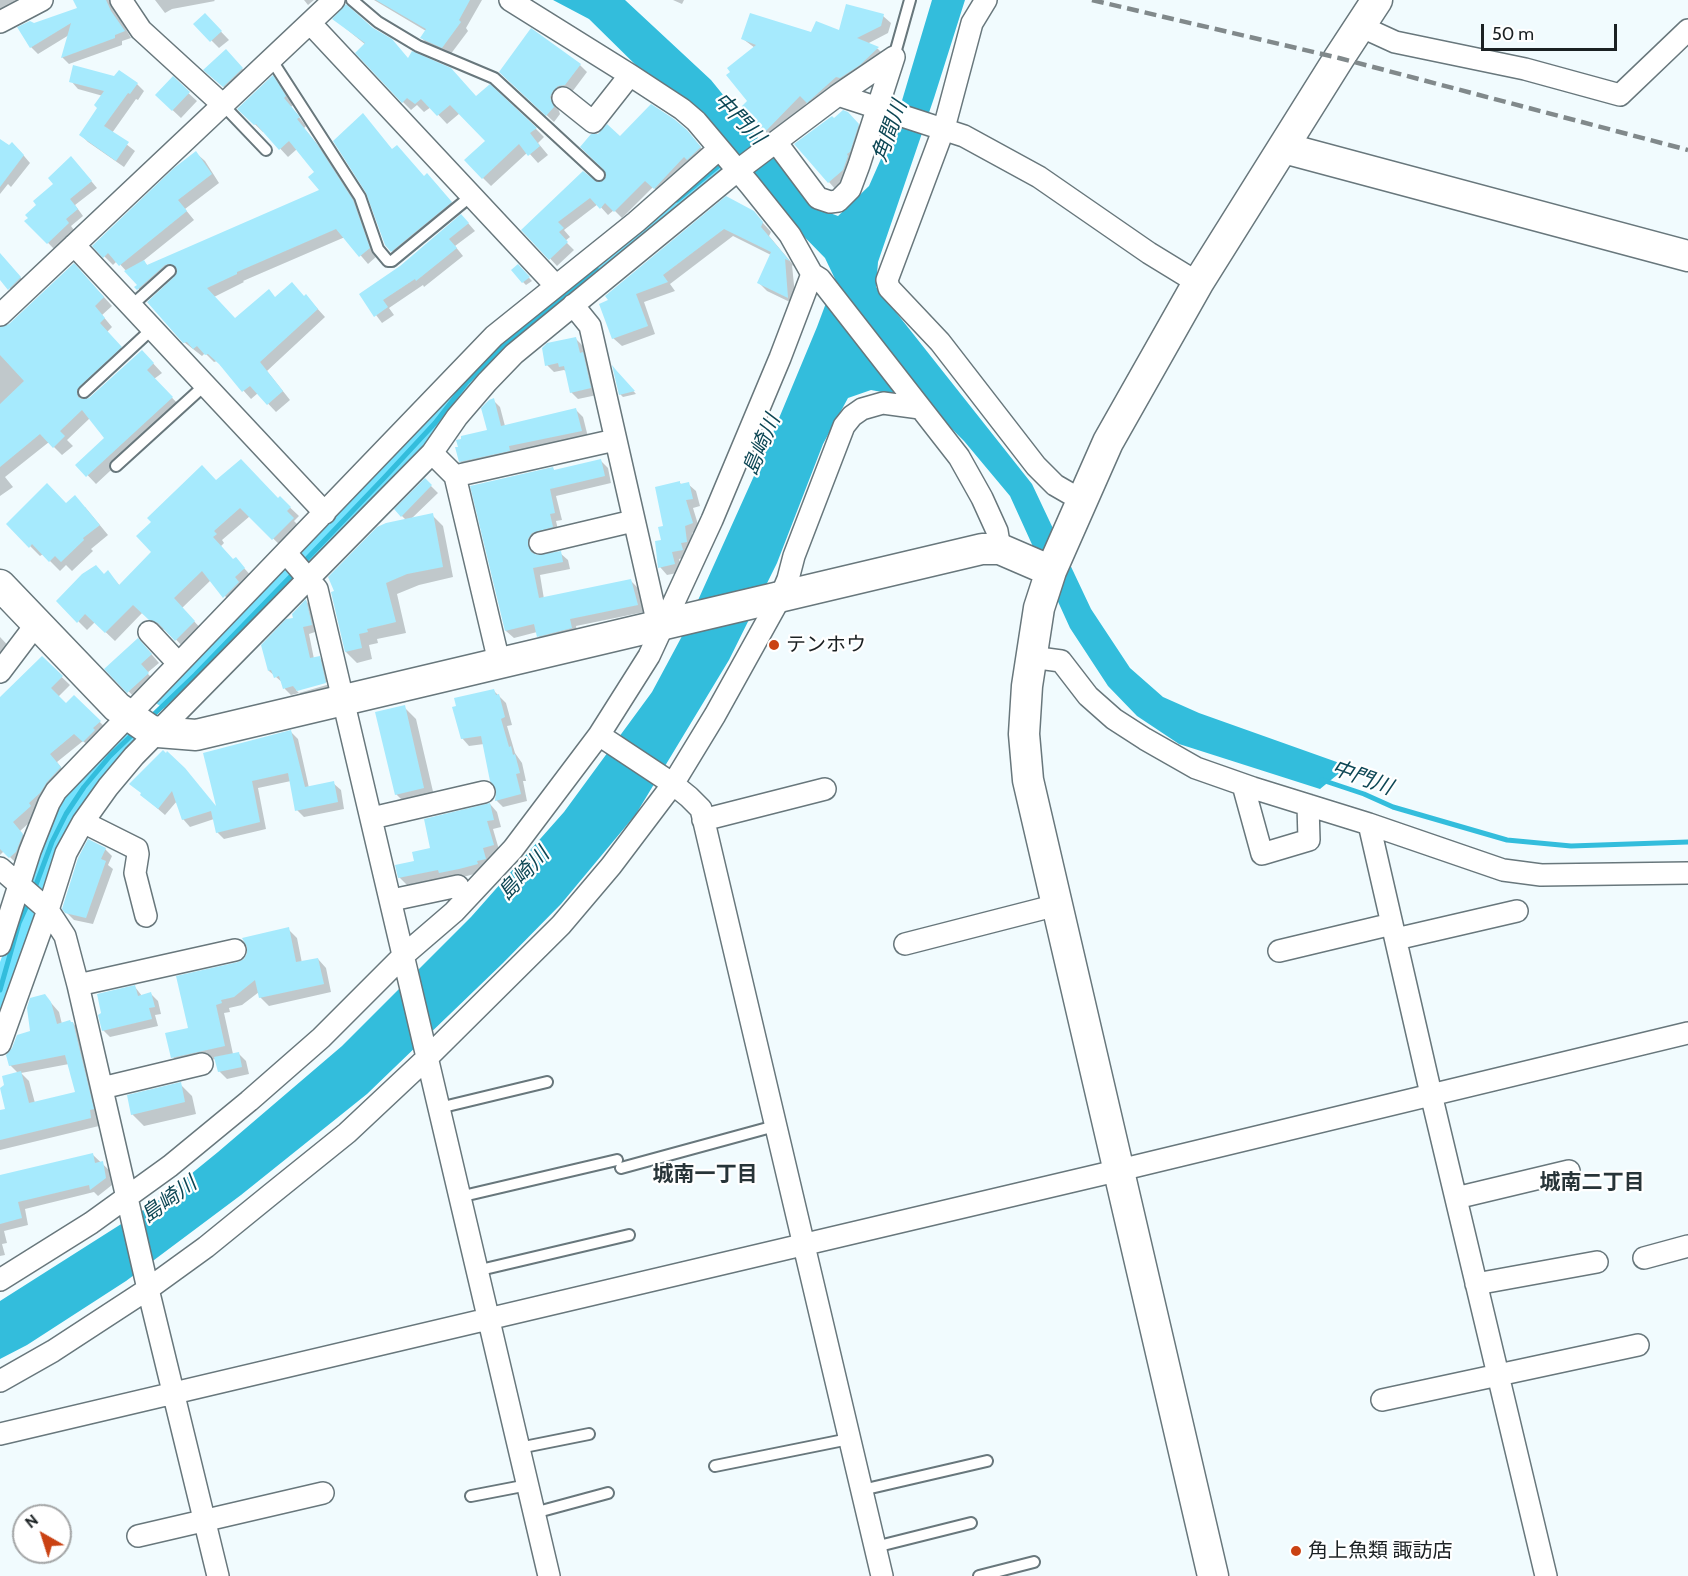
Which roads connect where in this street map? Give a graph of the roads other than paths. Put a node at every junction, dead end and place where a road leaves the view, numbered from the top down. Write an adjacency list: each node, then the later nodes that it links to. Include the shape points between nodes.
1 (42, 0): 9 (street)
2 (121, 0): 18 (street, via 141,30)
3 (333, 0): 10 (street)
4 (352, 0): 26 (lane, via 378,22 418,46 494,78)
5 (510, 0): 15 (street)
6 (910, 0): 13 (lane)
7 (986, 0): 20 (street, via 972,23)
8 (1377, 0): 11 (street)
9 (0, 22)
10 (309, 23): 14 (street); 27 (street)
11 (1359, 26): 12 (street, via 1395,42 1525,69 1620,95); 22 (street)
12 (1688, 30)
13 (894, 57): 16 (street); 19 (street)
14 (271, 59): 18 (street); 27 (lane, via 360,197 378,249 388,261)
15 (630, 75): 17 (street, via 593,122); 23 (street, via 682,109)
16 (838, 95): 19 (street); 21 (street)
17 (563, 98)
18 (222, 104): 24 (lane); 28 (street)
19 (880, 109): 20 (street); 21 (street, via 850,189 838,201 818,198)
20 (941, 127): 32 (street, via 1039,177); 45 (street, via 887,280 889,288 940,342 1036,466 1055,485)
21 (773, 144): 25 (street)
22 (1284, 148): 29 (street); 32 (street)
23 (719, 149): 25 (street); 33 (street)
24 (266, 150)
25 (740, 169): 31 (street); 34 (street)
26 (599, 175)
27 (471, 196): 33 (street)
28 (74, 245): 35 (street); 36 (street)
29 (1688, 256)
30 (170, 272): 35 (lane)
31 (816, 276): 40 (street); 55 (street)
32 (1198, 283): 45 (street, via 1108,442)
33 (556, 286): 46 (street, via 494,336)
34 (573, 305): 41 (street, via 590,326); 42 (street, via 487,382)
35 (131, 306): 37 (street)
36 (0, 315)
37 (152, 328): 38 (street); 39 (lane)
38 (205, 385): 43 (lane); 46 (street)
39 (84, 392)
40 (915, 401): 49 (street, via 970,474 997,531); 54 (street, via 862,409 844,426 788,579)
41 (615, 440): 44 (street); 47 (street)
42 (432, 453): 44 (street); 52 (street)
43 (116, 466)
44 (456, 476): 59 (street)
45 (1081, 500): 51 (street)
46 (325, 513): 50 (street)
47 (633, 521): 48 (street); 55 (street)
48 (540, 543)
49 (1000, 549): 51 (street); 54 (street, via 982,549)
50 (286, 553): 52 (street); 60 (street)
51 (1051, 571): 58 (street, via 1039,608)
52 (309, 577): 62 (street, via 317,590); 63 (street)
53 (0, 585): 56 (street)
54 (774, 599): 55 (street); 65 (street, via 715,715)
55 (668, 622): 59 (street); 64 (street)
56 (37, 623): 61 (street); 63 (street, via 117,707)
57 (149, 632): 60 (street)
58 (1031, 657): 66 (street, via 1060,661 1088,696 1114,719 1196,768); 79 (street, via 1024,734 1028,780)
59 (499, 662): 62 (street)
60 (178, 663): 63 (street)
61 (0, 672)
62 (342, 699): 63 (street, via 196,735); 70 (street)
63 (143, 724): 72 (street, via 108,787); 77 (street, via 56,791)
64 (602, 737): 65 (street); 88 (street, via 513,849)
65 (669, 781): 71 (street, via 701,809); 92 (street, via 612,866 561,925)
66 (1243, 785): 69 (street); 69 (street, via 1262,854 1309,840)
67 (825, 789): 71 (street)
68 (484, 792): 70 (street)
69 (1308, 805): 73 (street)
70 (372, 818): 78 (street)
71 (703, 820): 98 (street)
72 (83, 822): 80 (street, via 66,853); 82 (street, via 137,849 135,873)
73 (1369, 824): 75 (street, via 1503,870 1541,875); 83 (street)
74 (0, 868): 77 (street)
75 (1688, 873)
76 (458, 886): 78 (street)
77 (14, 888): 80 (street); 85 (street)
78 (392, 900): 88 (street)
79 (1057, 904): 84 (street); 99 (street)
80 (46, 908): 89 (street, via 65,936); 91 (street)
81 (1517, 911): 83 (street)
82 (146, 916)
83 (1394, 932): 87 (street); 96 (street)
84 (905, 944)
85 (0, 945)
86 (235, 950): 89 (street)
87 (1279, 951)
88 (405, 960): 92 (street); 103 (street, via 249,1101)
89 (78, 985): 95 (street)
90 (1688, 1033): 96 (street)
91 (0, 1044)
92 (426, 1053): 97 (street); 112 (street, via 347,1133 206,1247)
93 (202, 1064): 95 (street)
94 (547, 1082): 97 (lane)
95 (102, 1088): 103 (street)
96 (1431, 1094): 99 (street); 102 (street)
97 (439, 1108): 101 (street)
98 (775, 1126): 101 (lane); 105 (street)
99 (1120, 1170): 105 (street); 140 (street)
100 (1569, 1171): 102 (street)
101 (459, 1197): 109 (street)
102 (1456, 1198): 111 (street)
103 (128, 1200): 110 (street); 112 (street)
104 (629, 1235): 109 (lane)
105 (803, 1244): 113 (street); 121 (street)
106 (1688, 1246): 107 (street)
107 (1644, 1258)
108 (1597, 1262): 111 (street)
109 (476, 1271): 113 (street)
110 (0, 1280)
111 (1476, 1284): 115 (street)
112 (148, 1286): 116 (street, via 53,1351); 117 (street)
113 (488, 1318): 117 (street); 122 (street)
114 (1638, 1345): 115 (street)
115 (1498, 1375): 118 (street); 141 (street)
116 (0, 1381)
117 (174, 1392): 119 (street); 131 (street)
118 (1382, 1400)
119 (0, 1434)
120 (589, 1434): 122 (lane)
121 (849, 1439): 124 (lane); 126 (street)
122 (519, 1448): 125 (street)
123 (987, 1461): 126 (lane)
124 (715, 1466)
125 (528, 1485): 129 (lane); 130 (street)
126 (862, 1490): 134 (street)
127 (608, 1492): 130 (lane)
128 (323, 1493): 131 (street)
129 (471, 1496)
130 (534, 1513): 137 (street)
131 (204, 1520): 133 (street); 136 (street)
132 (971, 1522): 134 (lane)
133 (138, 1536)
134 (875, 1547): 138 (street)
135 (1034, 1562): 139 (lane)
136 (218, 1576)
137 (549, 1576)
138 (882, 1576)
139 (979, 1576)
140 (1213, 1576)
141 (1546, 1576)

